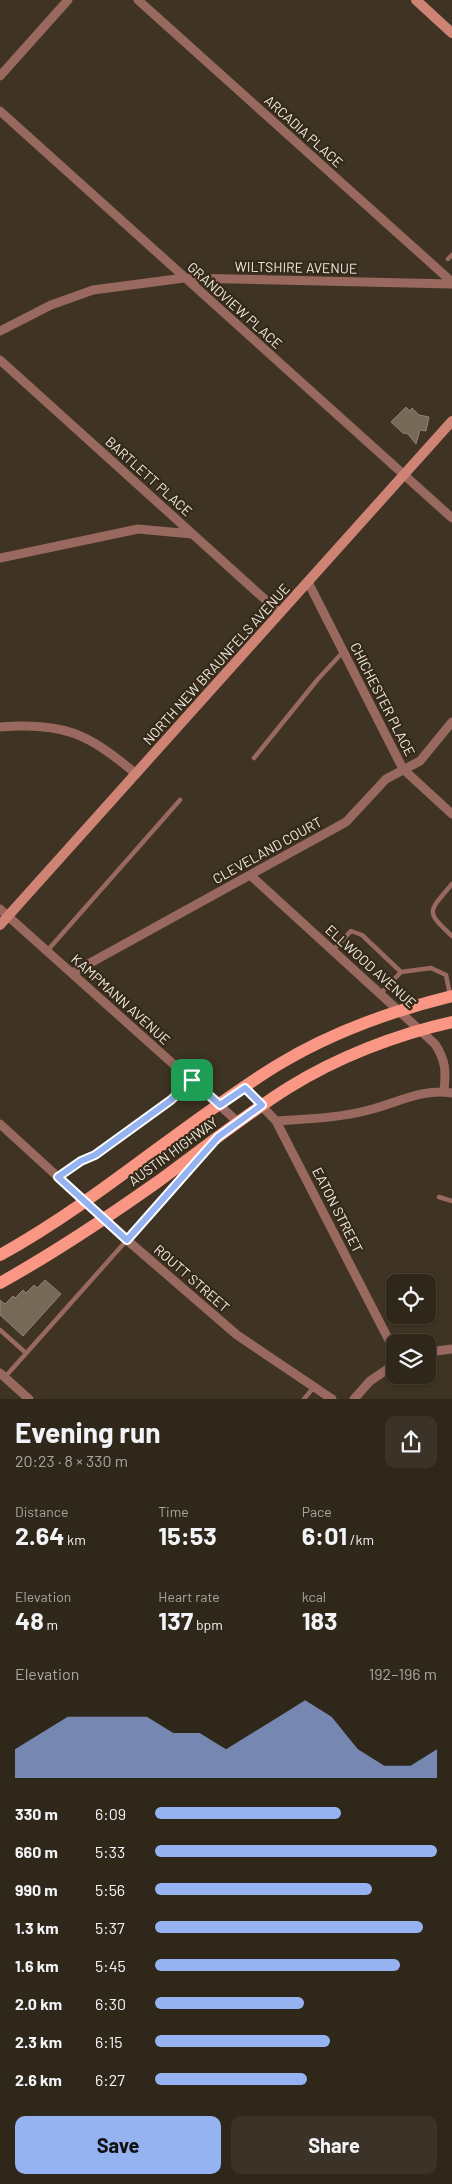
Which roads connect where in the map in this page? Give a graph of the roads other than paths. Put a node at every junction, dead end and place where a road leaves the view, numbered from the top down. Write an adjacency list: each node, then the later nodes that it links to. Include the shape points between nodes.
1 (68, 0): 5 (street)
2 (138, 0): 8 (street, ARCADIA PLACE)
3 (416, 0): 4 (street)
4 (452, 33)
5 (0, 76)
6 (0, 111): 7 (street, GRANDVIEW PLACE)
7 (184, 278): 8 (street, WILTSHIRE AVENUE); 9 (street, WILTSHIRE AVENUE, via 93,290 51,305); 12 (street, GRANDVIEW PLACE)
8 (452, 283)
9 (0, 331)
10 (0, 360): 14 (street, BARTLETT PLACE)
11 (452, 421): 12 (street, NORTH NEW BRAUNFELS AVENUE)
12 (404, 475): 13 (street, GRANDVIEW PLACE); 16 (street, NORTH NEW BRAUNFELS AVENUE)
13 (452, 518)
14 (192, 534): 15 (street, via 138,529); 17 (street, BARTLETT PLACE)
15 (0, 558)
16 (308, 582): 17 (street, NORTH NEW BRAUNFELS AVENUE); 18 (street, CHICHESTER PLACE)
17 (280, 613): 23 (street, NORTH NEW BRAUNFELS AVENUE)
18 (343, 652): 21 (lane); 22 (street, CHICHESTER PLACE)
19 (452, 722): 22 (street, CLEVELAND COURT, via 420,761)
20 (0, 726): 23 (street, via 53,727 74,732 115,756)
21 (254, 758)
22 (403, 769): 25 (street, CHICHESTER PLACE); 26 (street, CLEVELAND COURT, via 386,779 346,822)
23 (136, 774): 29 (street, NORTH NEW BRAUNFELS AVENUE)
24 (180, 800): 33 (lane)
25 (452, 814)
26 (250, 875): 32 (street, ELLWOOD AVENUE); 35 (street, CLEVELAND COURT)
27 (452, 884): 31 (lane, via 432,907 433,918)
28 (0, 909): 29 (street, KAMPMANN AVENUE)
29 (8, 916): 30 (street, NORTH NEW BRAUNFELS AVENUE); 33 (street, KAMPMANN AVENUE)
30 (0, 925)
31 (452, 936)
32 (333, 950): 34 (lane, via 351,931 362,935); 36 (street, ELLWOOD AVENUE)
33 (47, 951): 35 (street, KAMPMANN AVENUE)
34 (401, 972): 36 (lane); 37 (lane, via 431,968 446,975)
35 (72, 973): 41 (street, KAMPMANN AVENUE)
36 (381, 993): 38 (street, ELLWOOD AVENUE)
37 (451, 996): 38 (main road, AUSTIN HIGHWAY)
38 (400, 1010): 40 (street, ELLWOOD AVENUE); 42 (main road, AUSTIN HIGHWAY, via 318,1044)
39 (452, 1022): 40 (main road, AUSTIN HIGHWAY)
40 (421, 1029): 43 (street, ELLWOOD AVENUE, via 443,1057); 45 (main road, AUSTIN HIGHWAY, via 329,1066)
41 (192, 1080): 44 (street, KAMPMANN AVENUE); 50 (lane, via 171,1100 95,1155)
42 (245, 1088): 44 (main road, AUSTIN HIGHWAY); 45 (street, EATON STREET)
43 (448, 1092): 46 (street, via 415,1094 346,1115)
44 (220, 1105): 47 (street, KAMPMANN AVENUE); 53 (main road, AUSTIN HIGHWAY)
45 (262, 1105): 46 (street, EATON STREET); 47 (main road, AUSTIN HIGHWAY)
46 (276, 1121): 59 (street, EATON STREET)
47 (238, 1122): 49 (main road, AUSTIN HIGHWAY)
48 (0, 1124): 50 (street, ROUTT STREET)
49 (218, 1137): 54 (main road, AUSTIN HIGHWAY); 55 (street)
50 (58, 1177): 53 (street, ROUTT STREET)
51 (440, 1197): 52 (lane)
52 (452, 1201)
53 (86, 1202): 54 (street, ROUTT STREET); 56 (main road, AUSTIN HIGHWAY)
54 (104, 1219): 55 (street, ROUTT STREET); 57 (main road, AUSTIN HIGHWAY)
55 (127, 1240): 62 (lane); 65 (street, ROUTT STREET, via 236,1335)
56 (0, 1254)
57 (0, 1283)
58 (0, 1330): 62 (lane)
59 (386, 1335)
60 (452, 1349): 61 (street)
61 (436, 1351)
62 (26, 1353): 64 (lane)
63 (386, 1370): 66 (street, via 370,1381)
64 (2, 1378): 67 (street)
65 (314, 1387): 68 (lane); 69 (street, ROUTT STREET)
66 (360, 1397)
67 (29, 1399)
68 (304, 1399)
69 (332, 1399)

